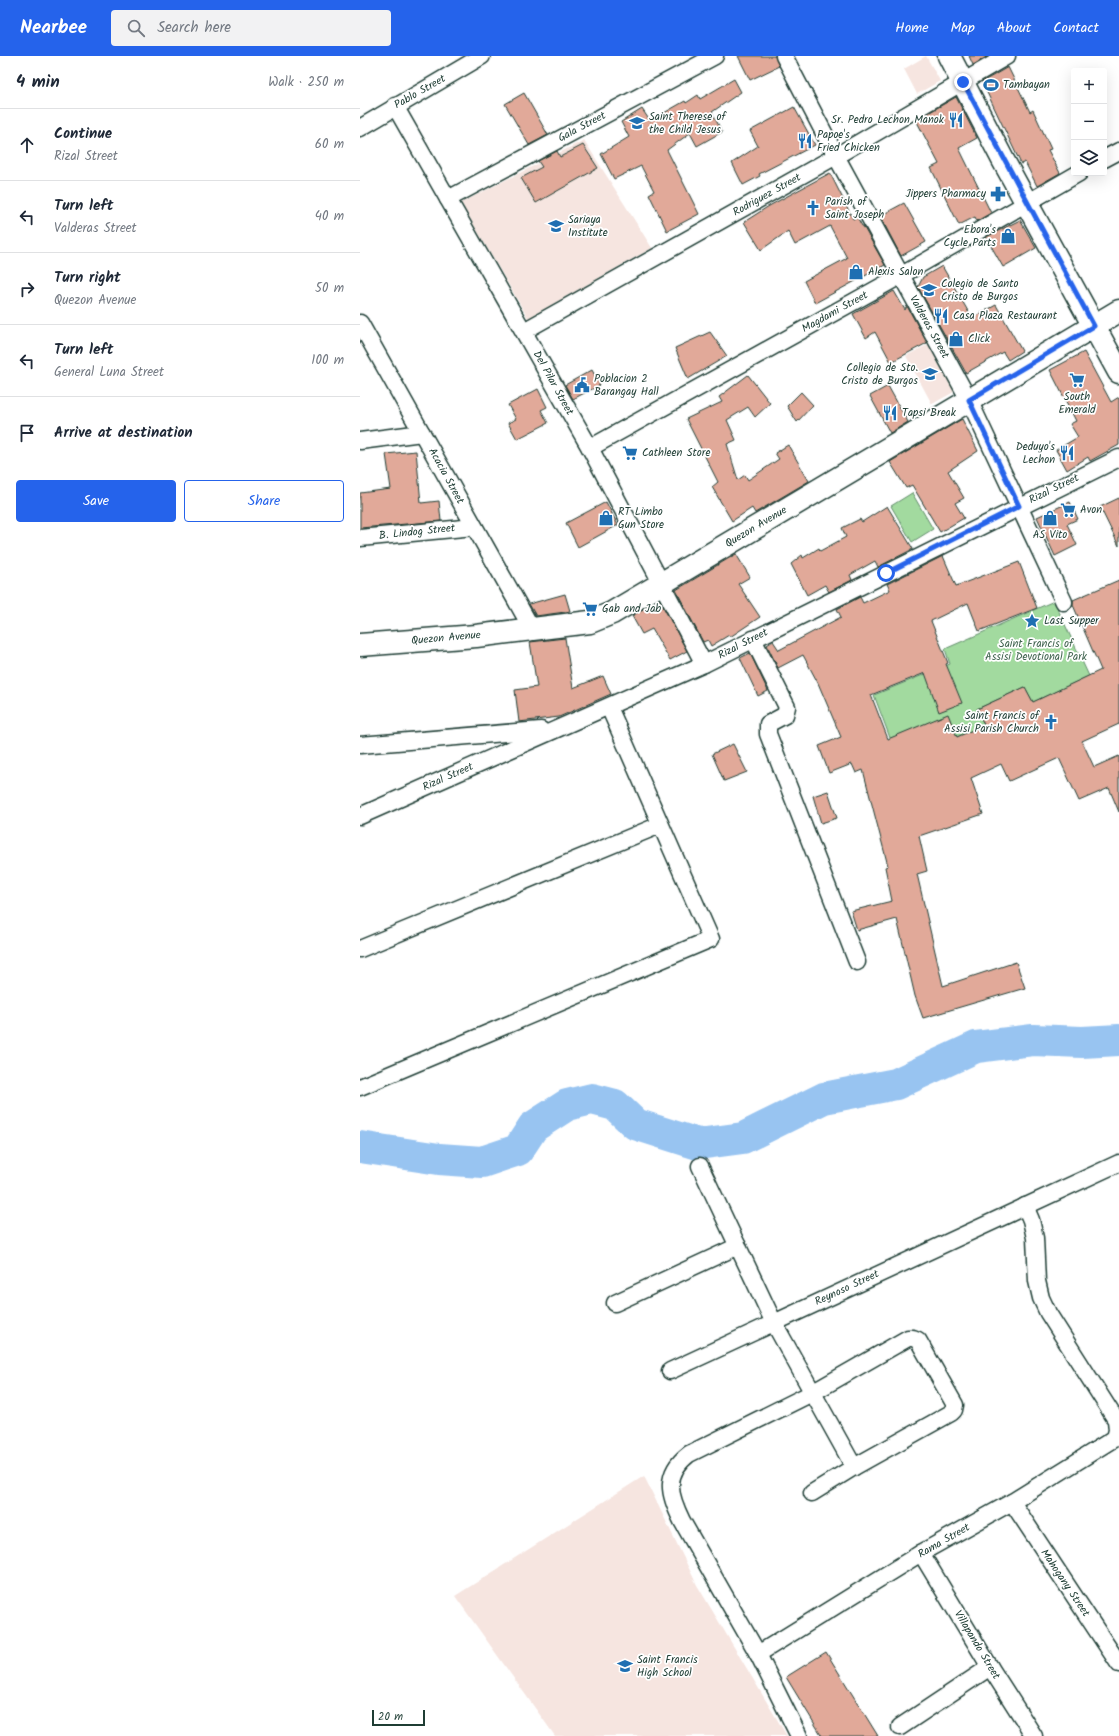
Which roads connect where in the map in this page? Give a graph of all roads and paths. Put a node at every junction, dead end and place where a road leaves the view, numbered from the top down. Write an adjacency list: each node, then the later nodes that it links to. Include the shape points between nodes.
1 (482, 56): 7 (street, Pablo Street)
2 (715, 56): 13 (street, Gala Street)
3 (784, 56): 10 (street, Valderas Street)
4 (949, 56): 6 (street)
5 (1007, 56): 6 (street, Rodriguez Street)
6 (963, 82): 10 (street, Rodriguez Street); 14 (street)
7 (395, 106): 8 (street, Pablo Street); 13 (street, Del Pilar Street)
8 (360, 128)
9 (1119, 151): 11 (street)
10 (836, 156): 15 (street, Valderas Street); 19 (street, Rodriguez Street)
11 (1107, 157)
12 (1075, 176): 14 (street, Magdami Street)
13 (448, 198): 19 (street, Del Pilar Street)
14 (1027, 203): 15 (street, Magdami Street); 18 (street)
15 (900, 276): 21 (street, Valderas Street); 24 (street, Magdami Street)
16 (1119, 311): 18 (street, Quezon Avenue)
17 (360, 323): 22 (street, Acacia Street)
18 (1094, 326): 20 (street); 21 (street, Quezon Avenue)
19 (524, 331): 24 (street, Del Pilar Street)
20 (1119, 372)
21 (969, 400): 26 (street, Valderas Street); 29 (street, Quezon Avenue)
22 (422, 433): 23 (street); 27 (street, Acacia Street)
23 (360, 441)
24 (590, 448): 29 (street, Del Pilar Street)
25 (1119, 458): 26 (street, Rizal Street)
26 (1019, 506): 30 (street, Valderas Street); 32 (street, Rizal Street)
27 (474, 527): 28 (street, B. Lindog Street); 31 (street, Acacia Street)
28 (360, 538)
29 (662, 583): 31 (street, Quezon Avenue, via 612,613 590,622); 34 (street, Del Pilar Street)
30 (1064, 602)
31 (532, 629): 33 (street, Quezon Avenue)
32 (754, 639): 34 (street, Rizal Street); 41 (street, via 787,707 785,715 768,724 768,734)
33 (360, 645)
34 (704, 664): 35 (street, Rizal Street)
35 (609, 707): 36 (street, Rizal Street); 39 (street)
36 (553, 730): 37 (street); 38 (street, Rizal Street)
37 (360, 745)
38 (360, 816)
39 (660, 825): 40 (street); 42 (street, via 711,939)
40 (360, 949)
41 (857, 962)
42 (360, 1087)
43 (1119, 1163): 45 (street, Reynoso Street)
44 (700, 1166): 46 (street)
45 (1025, 1206): 48 (street, Reynoso Street); 53 (street, Rama Street, via 1035,1238 1037,1281 1041,1298 1116,1420 1117,1430 1115,1438)
46 (738, 1246): 47 (street); 48 (street)
47 (615, 1302)
48 (774, 1323): 49 (street, Reynoso Street); 50 (street)
49 (670, 1372)
50 (812, 1393): 51 (street); 51 (street, via 912,1338 918,1340 955,1405 950,1413); 55 (street, via 689,1454 681,1460 670,1482 675,1508)
51 (854, 1467): 52 (street)
52 (812, 1493)
53 (1012, 1502): 54 (street, Rama Street); 56 (street, Mahogany Street)
54 (921, 1553): 55 (street, Rama Street); 57 (street, Villapando Street)
55 (758, 1654): 59 (street)
56 (1119, 1664)
57 (990, 1667): 58 (street); 60 (street, Villapando Street)
58 (900, 1727)
59 (799, 1736)
60 (1034, 1736)

